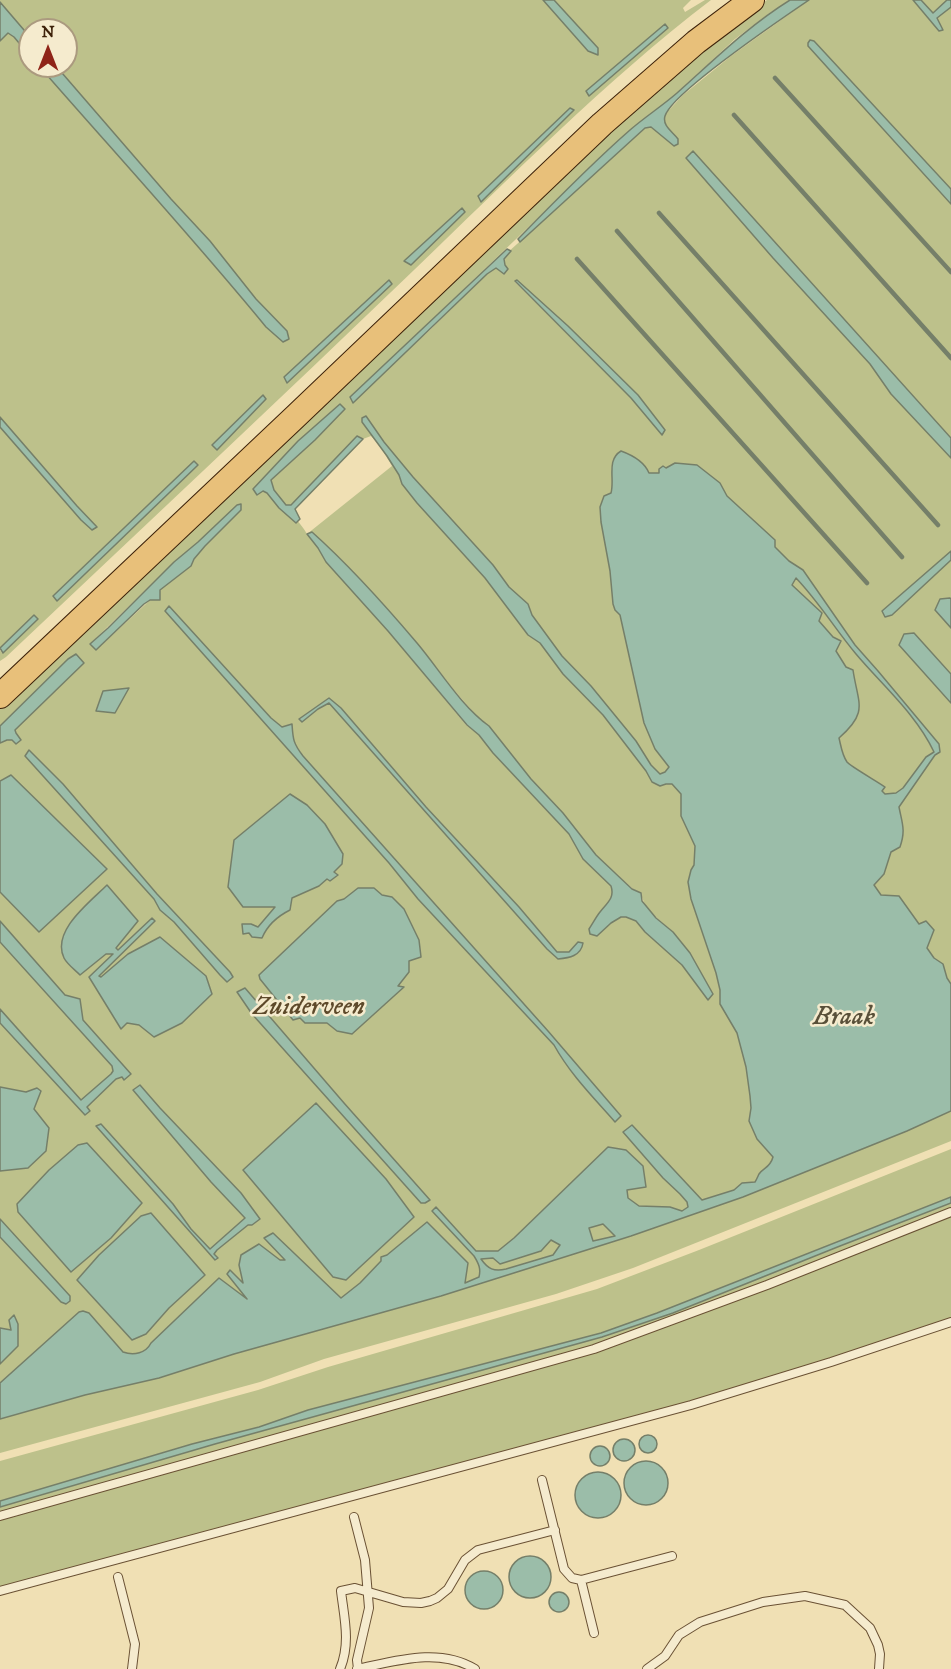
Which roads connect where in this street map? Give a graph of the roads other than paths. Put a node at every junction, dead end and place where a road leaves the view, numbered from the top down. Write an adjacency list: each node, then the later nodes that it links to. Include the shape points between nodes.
1 (752, 0): 2 (main road, via 696,42 602,124)
2 (0, 696)
3 (951, 1212): 6 (lane, via 594,1349)
4 (951, 1322): 12 (lane, via 671,1411)
5 (542, 1480): 8 (lane)
6 (0, 1516)
7 (354, 1517): 13 (lane, via 365,1560)
8 (555, 1530): 11 (lane, via 564,1569 572,1578); 13 (lane, via 478,1550 465,1560 448,1589 430,1601 403,1602)
9 (672, 1556): 11 (lane)
10 (118, 1577): 15 (lane, via 135,1644)
11 (581, 1580): 14 (lane)
12 (0, 1591)
13 (367, 1591): 16 (lane, via 341,1591 346,1640); 17 (lane, via 369,1608)
14 (594, 1633)
15 (132, 1669)
16 (340, 1669)
17 (358, 1669): 18 (lane, via 432,1656 450,1658)
18 (475, 1669)
19 (647, 1669): 20 (lane, via 665,1656 679,1635 700,1622 763,1602 805,1596 845,1605 870,1628 878,1645)
20 (879, 1669)

